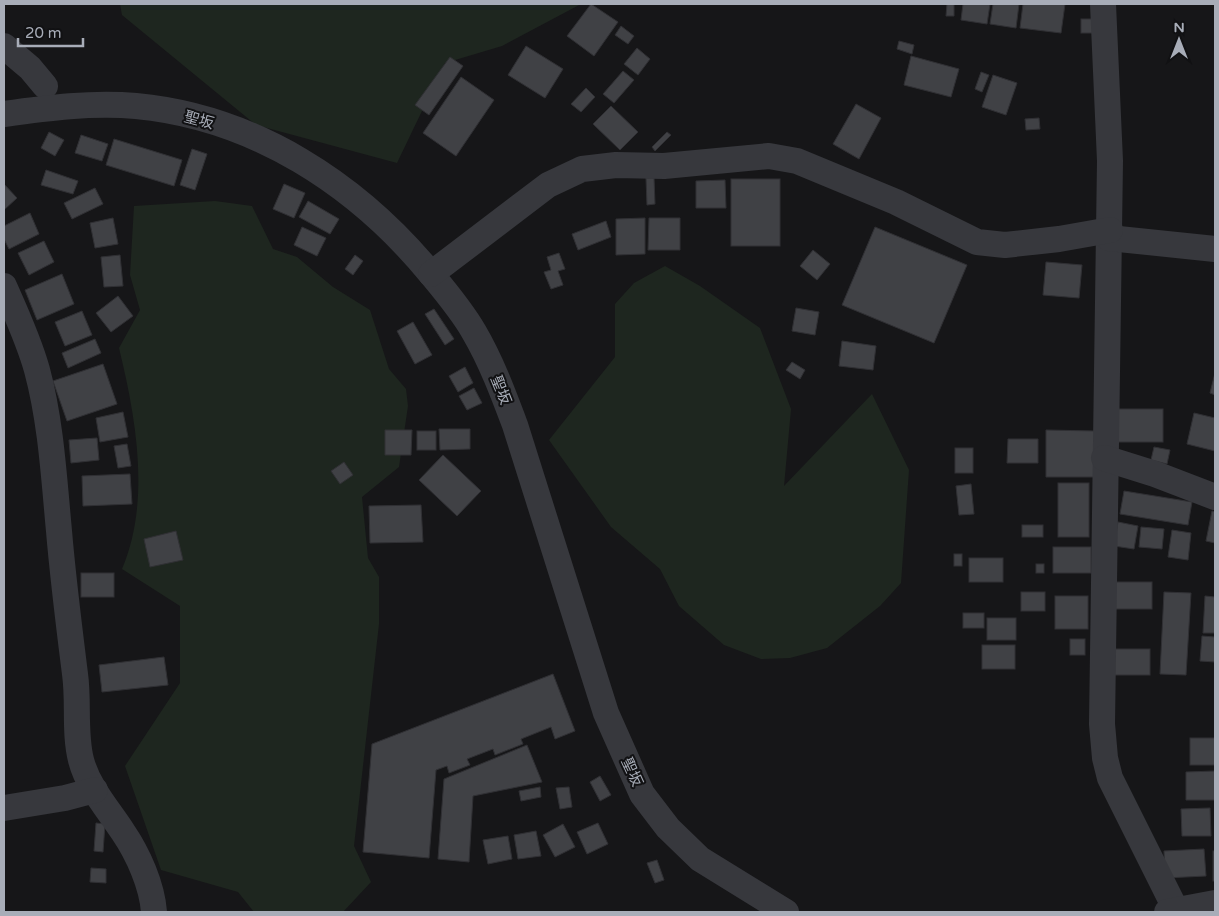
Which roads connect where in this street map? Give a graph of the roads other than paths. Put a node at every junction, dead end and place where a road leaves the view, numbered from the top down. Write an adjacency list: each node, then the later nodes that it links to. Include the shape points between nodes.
1 (1103, 4): 5 (street, via 1110,135)
2 (4, 46): 3 (street)
3 (38, 77)
4 (4, 114): 7 (street, 聖坂, via 87,105 136,106 198,118 252,136 298,158 334,182 375,214)
5 (1109, 234): 6 (street); 7 (street, via 1005,245 977,242 896,202 796,161 769,156 664,166 616,165 582,169 548,184); 9 (street)
6 (1215, 249)
7 (431, 274): 16 (street, 聖坂, via 473,330 497,378 515,425 606,713 642,794 668,828 700,859)
8 (4, 286): 11 (street, via 37,370 46,414 64,594 76,676 81,760)
9 (1104, 458): 10 (street); 14 (street, via 1104,758 1110,778)
10 (1215, 497)
11 (95, 790): 12 (street); 15 (street, via 125,834 145,874)
12 (4, 808)
13 (1215, 903): 14 (street)
14 (1174, 911)
15 (154, 912)
16 (786, 912)

